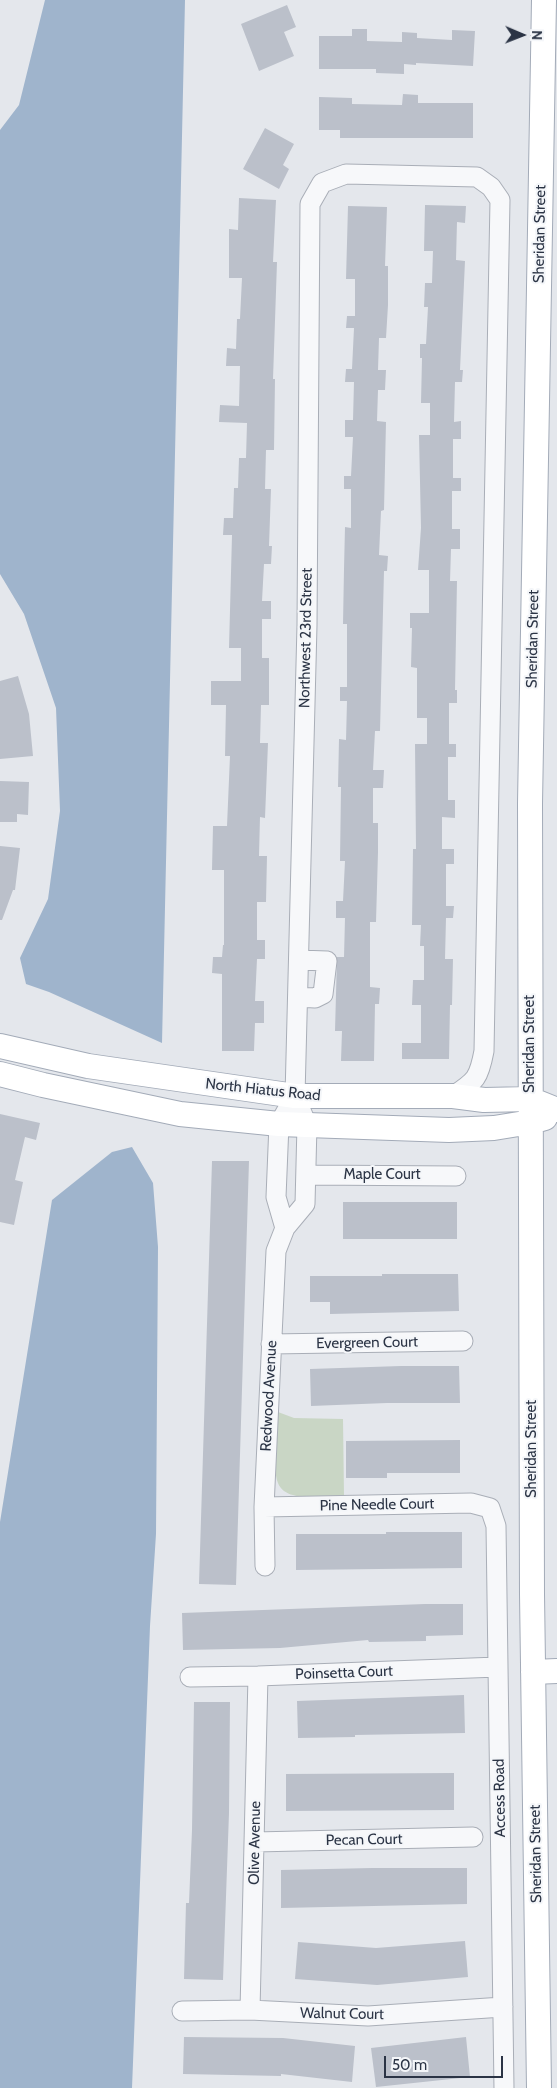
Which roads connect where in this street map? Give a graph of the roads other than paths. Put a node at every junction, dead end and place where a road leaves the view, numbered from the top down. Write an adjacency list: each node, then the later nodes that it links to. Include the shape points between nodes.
1 (544, 0): 9 (main road, Sheridan Street, via 530,802)
2 (298, 960): 3 (street, Northwest 23rd Street); 3 (street, via 327,961 323,994 315,998); 7 (street, Northwest 23rd Street, via 307,625 310,204 322,183 346,174 477,177 491,187 500,200 484,1051 473,1083)
3 (298, 997): 6 (street, Northwest 23rd Street)
4 (0, 1046): 6 (main road, North Hiatus Road, via 88,1066)
5 (0, 1074): 11 (main road, North Hiatus Road, via 42,1086 180,1114)
6 (295, 1096): 7 (main road, North Hiatus Road); 11 (street); 12 (street, Redwood Avenue)
7 (453, 1096): 9 (main road, North Hiatus Road)
8 (557, 1110): 9 (main road, North Hiatus Road)
9 (531, 1111): 10 (main road, North Hiatus Road); 12 (main road, North Hiatus Road, via 492,1128 449,1130); 23 (main road, Sheridan Street)
10 (557, 1114)
11 (279, 1124): 12 (main road, North Hiatus Road); 15 (street, via 276,1198)
12 (308, 1125): 13 (street, Redwood Avenue)
13 (307, 1175): 14 (street, Maple Court); 15 (street, Redwood Avenue, via 305,1204)
14 (456, 1176)
15 (285, 1228): 17 (street, Redwood Avenue, via 276,1251)
16 (462, 1341): 17 (street, Evergreen Court)
17 (271, 1344): 18 (street, Redwood Avenue)
18 (264, 1507): 19 (street, Pine Needle Court, via 471,1503); 20 (street, Redwood Avenue)
19 (490, 1508): 21 (street, Access Road, via 496,1526)
20 (265, 1566)
21 (498, 1667): 24 (street, Poinsetta Court); 28 (street, Access Road)
22 (557, 1671): 23 (main road)
23 (533, 1672): 32 (main road, Sheridan Street)
24 (258, 1676): 25 (street, Poinsetta Court); 27 (street, Olive Avenue)
25 (190, 1677)
26 (473, 1837): 27 (street, Pecan Court)
27 (255, 1842): 29 (street, Olive Avenue)
28 (503, 2007): 29 (street, Walnut Court, via 368,2016); 31 (street, Access Road)
29 (250, 2010): 30 (street, Walnut Court)
30 (182, 2011)
31 (504, 2088)
32 (540, 2088)

